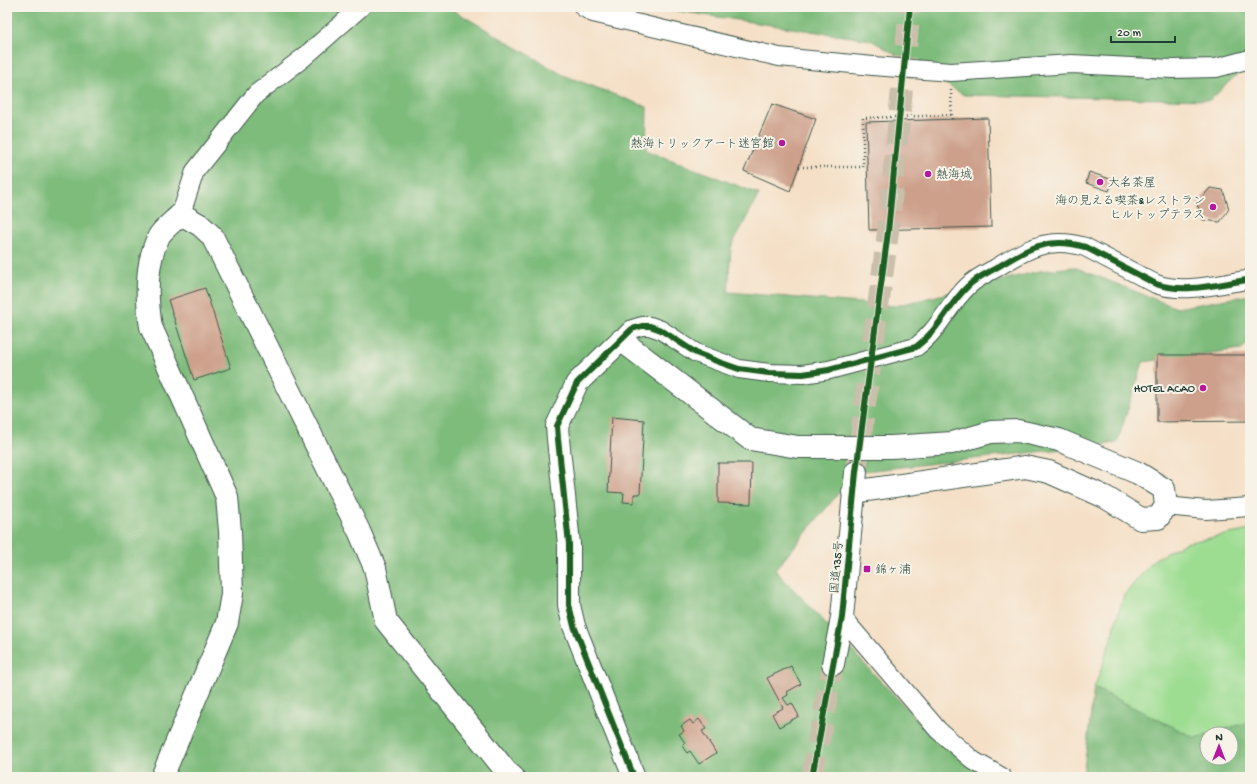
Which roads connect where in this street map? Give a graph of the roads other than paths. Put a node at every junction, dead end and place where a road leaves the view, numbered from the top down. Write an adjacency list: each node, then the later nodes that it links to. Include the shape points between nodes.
1 (361, 7): 4 (street, via 303,58 256,94 195,171)
2 (584, 7): 3 (street, via 593,13 779,57 873,66 951,72 1071,64 1172,69 1216,68)
3 (1250, 59)
4 (181, 214): 11 (main road, via 160,235 150,263 147,300 151,327 227,497 232,594 227,623); 12 (main road, via 200,225 216,243 359,531 375,568 386,621)
5 (1250, 278): 6 (street, via 1182,289 1167,288 1085,247 1058,242 1017,255 976,280 968,286 927,338 916,347 829,370 803,374 739,369 696,353 661,330 650,326 632,329)
6 (621, 340): 7 (main road, via 750,439 798,447 898,446 952,443 991,432 1018,431 1059,440 1138,473 1164,489); 13 (main road, via 577,383 557,426 569,544 569,605 574,626)
7 (1166, 506): 8 (street, via 1206,510); 9 (main road, 国道135号, via 1158,518 1141,519 1105,497 1049,472 1025,468 854,482)
8 (1250, 507)
9 (842, 617): 10 (main road, 国道135号); 14 (street, via 938,730 974,761)
10 (833, 664)
11 (162, 777)
12 (513, 777)
13 (634, 777)
14 (1002, 777)

